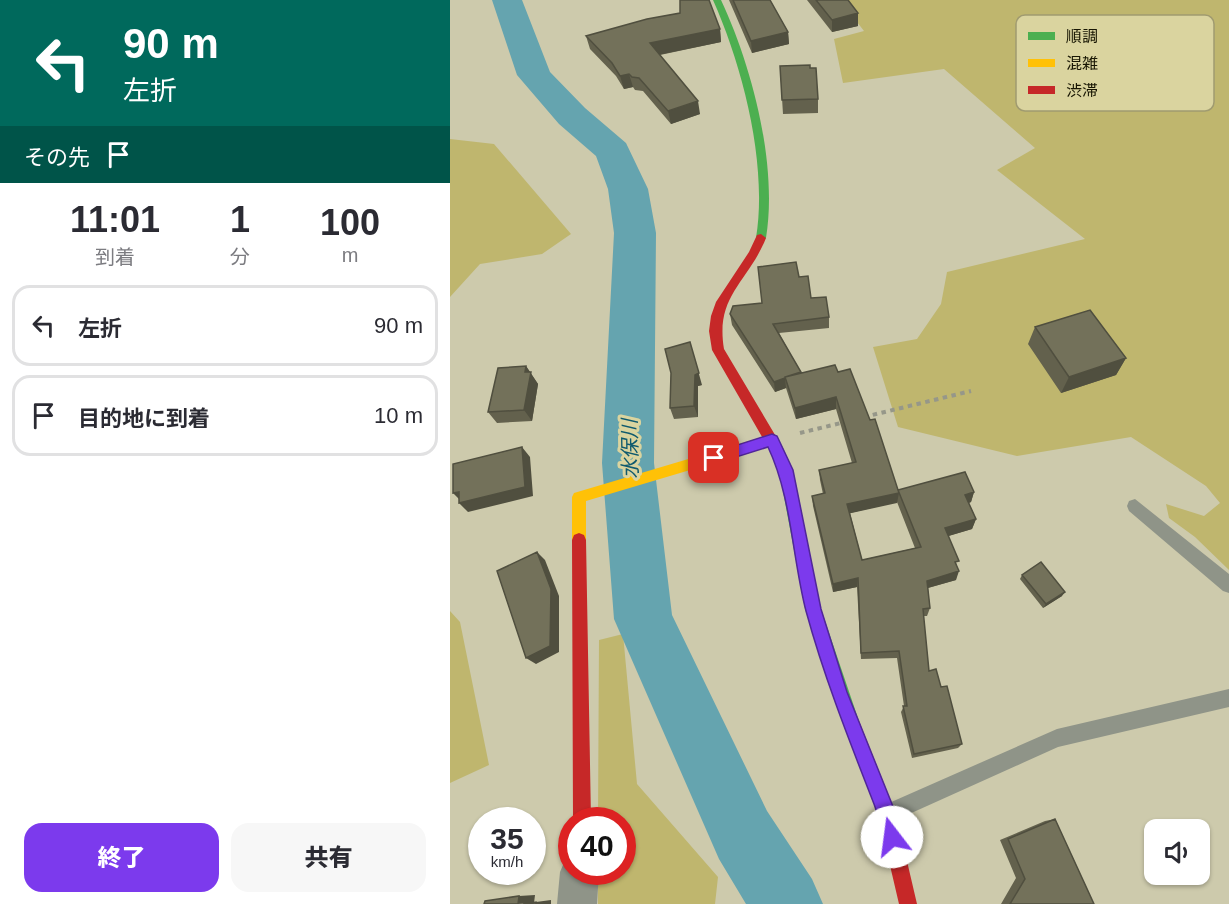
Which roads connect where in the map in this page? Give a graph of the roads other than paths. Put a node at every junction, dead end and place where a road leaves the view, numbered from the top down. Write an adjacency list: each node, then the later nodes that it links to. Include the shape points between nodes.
1 (717, 0): 2 (street, via 740,55 756,134 763,178 763,233 756,255 726,290 713,332 718,350)
2 (772, 440): 6 (street, via 579,497); 7 (street, via 786,470 813,609 838,692)
3 (1135, 506): 4 (lane)
4 (1229, 585)
5 (1229, 698): 7 (lane, via 1057,738)
6 (582, 807)
7 (887, 814): 10 (street)
8 (579, 885): 9 (street)
9 (578, 904)
10 (908, 904)

